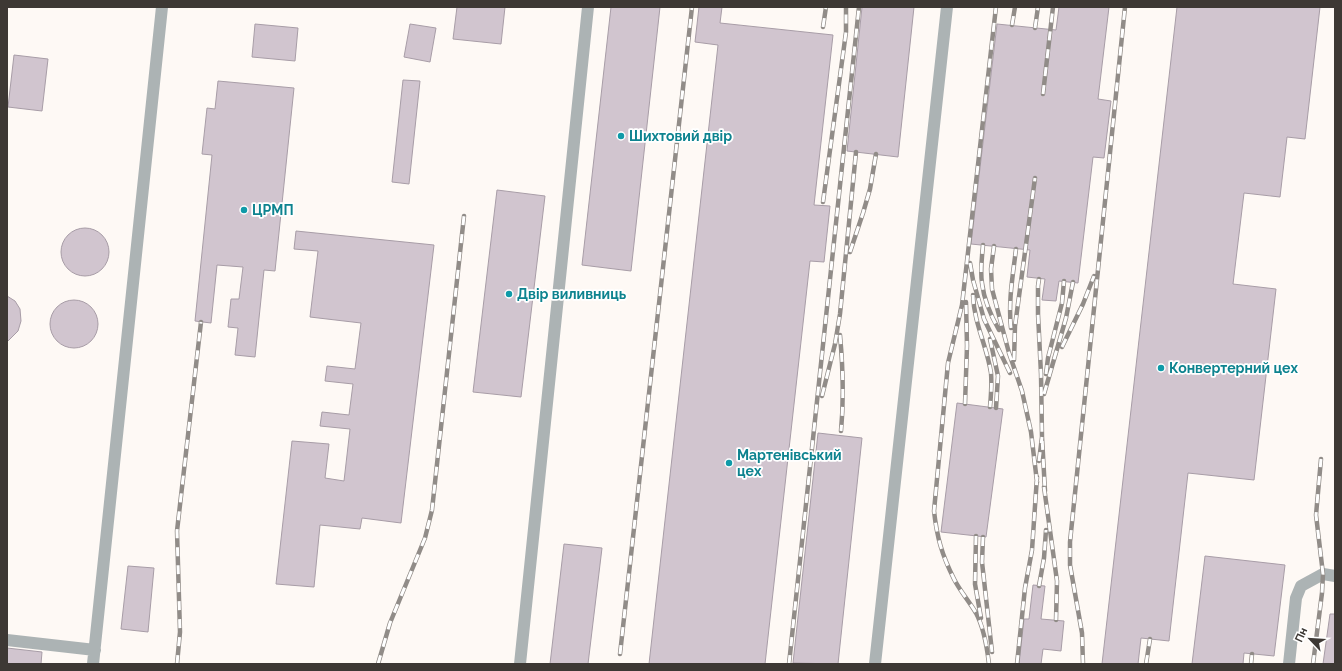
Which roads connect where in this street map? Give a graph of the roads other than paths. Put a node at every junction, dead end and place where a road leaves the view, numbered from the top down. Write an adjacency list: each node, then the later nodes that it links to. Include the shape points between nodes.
1 (162, 7): 6 (lane)
2 (588, 7): 8 (lane)
3 (947, 7): 9 (lane)
4 (1335, 576): 10 (lane, via 1323,574 1301,586 1296,598)
5 (7, 640): 6 (lane)
6 (95, 650): 7 (lane)
7 (93, 664)
8 (520, 664)
9 (875, 664)
10 (1289, 664)

